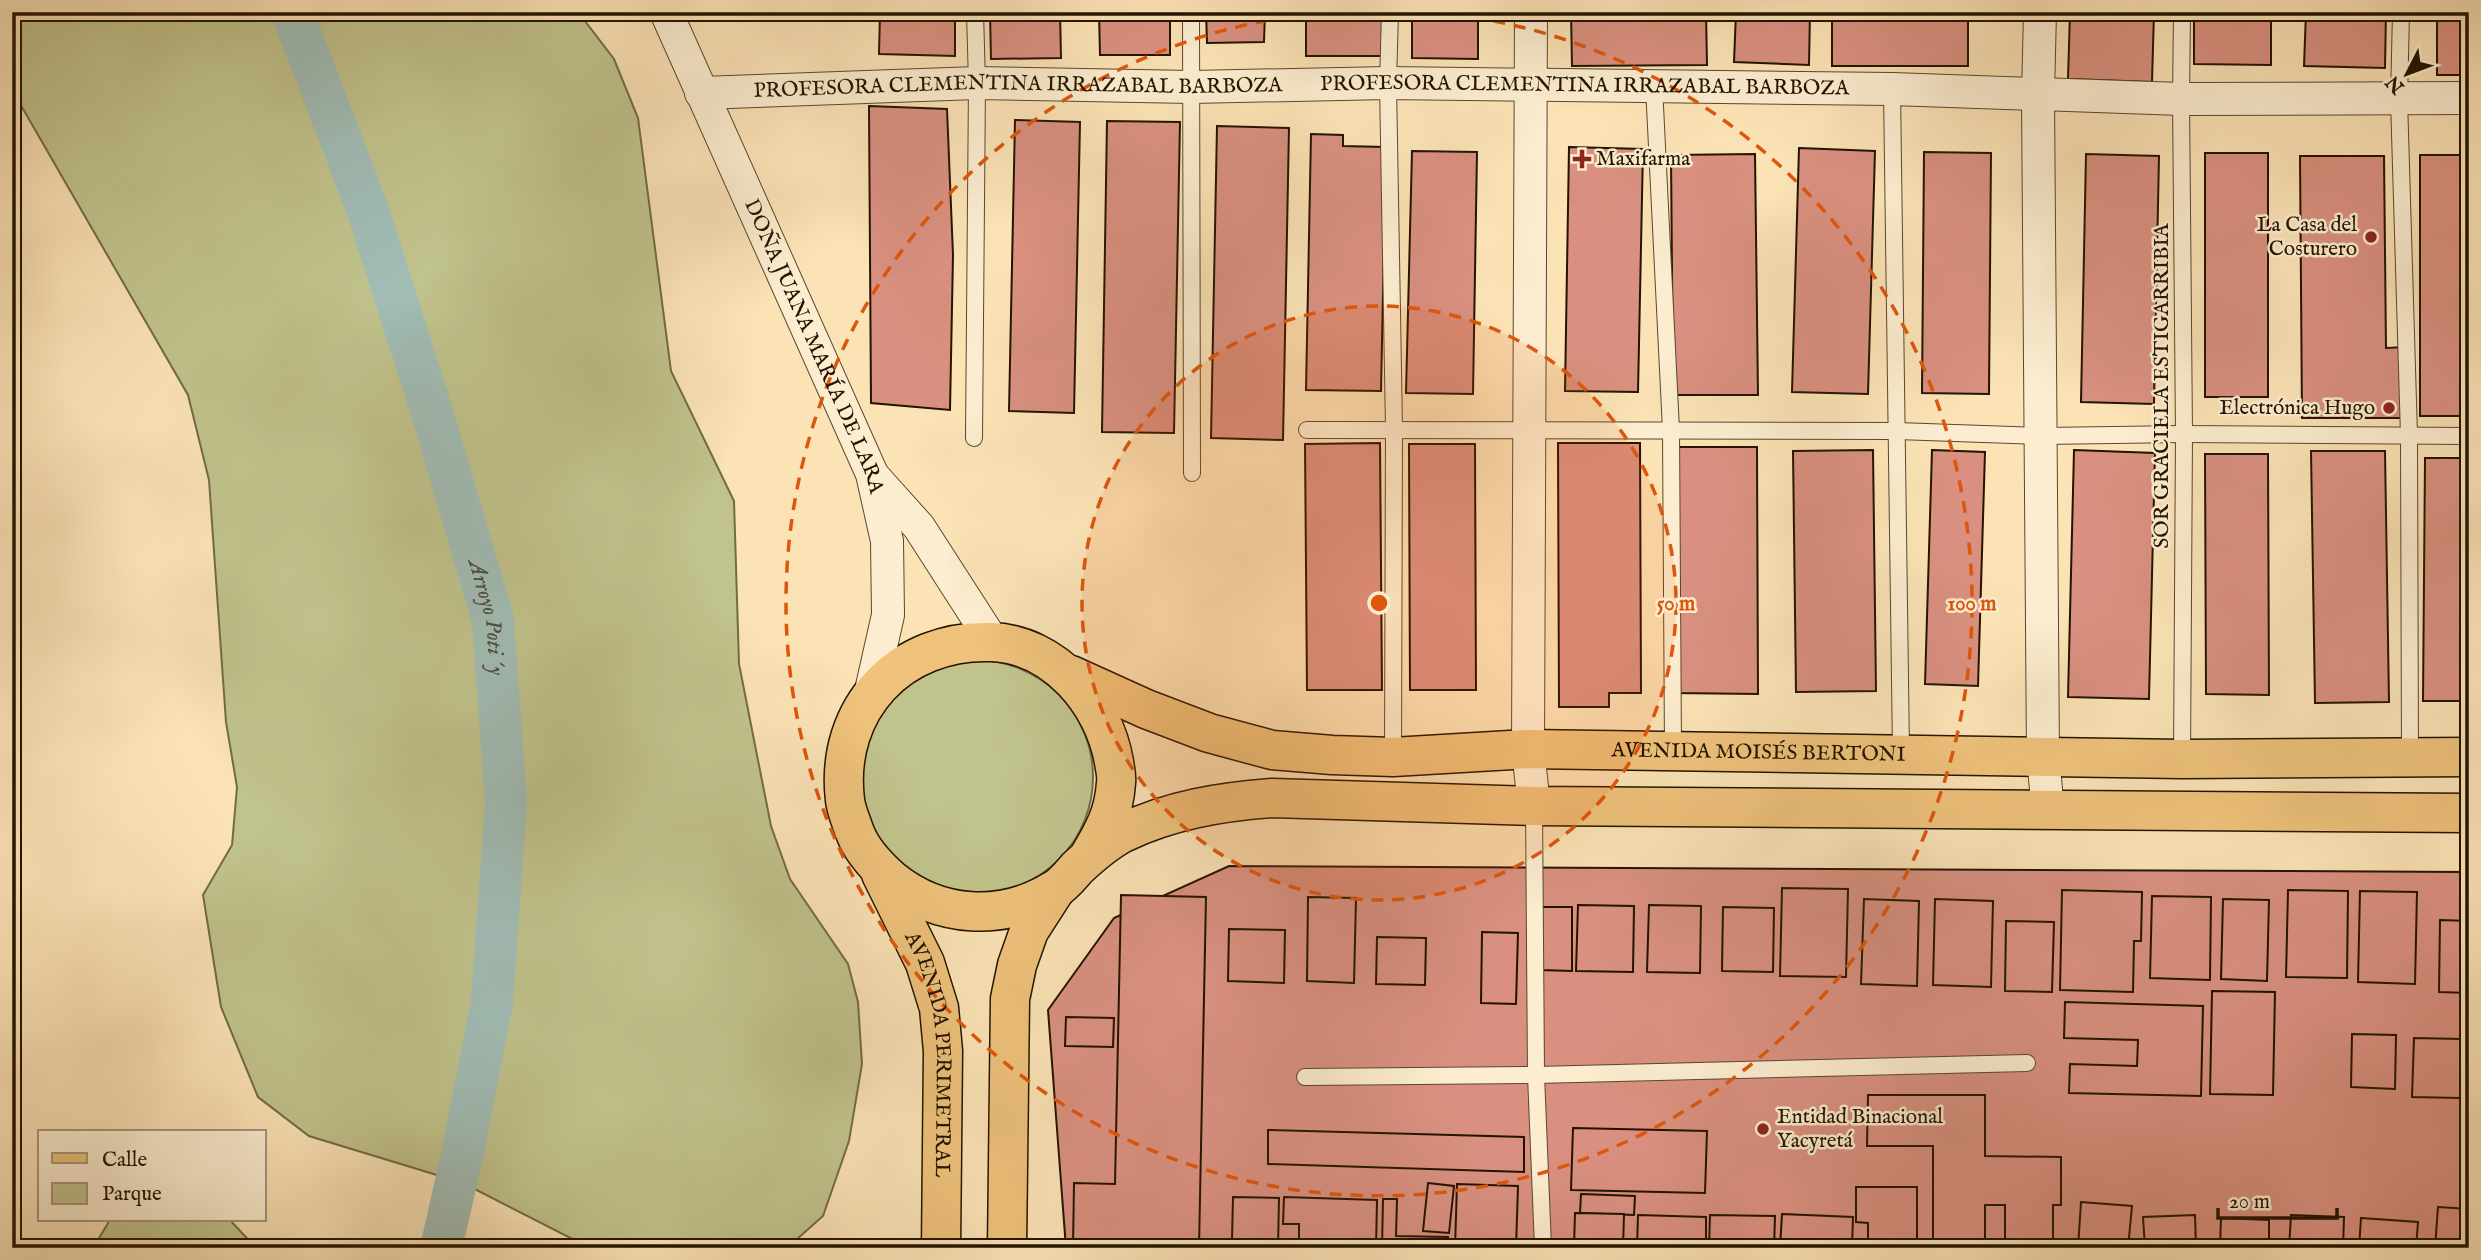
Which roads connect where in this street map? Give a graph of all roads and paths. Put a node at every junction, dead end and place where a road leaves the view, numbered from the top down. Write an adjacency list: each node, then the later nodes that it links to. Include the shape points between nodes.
1 (666, 12): 15 (street, DOÑA JUANA MARÍA DE LARA)
2 (975, 12): 9 (lane)
3 (1191, 12): 13 (lane)
4 (1390, 12): 10 (lane)
5 (1531, 12): 11 (street)
6 (2040, 12): 16 (street)
7 (2182, 12): 18 (lane, SOR GRACIELA ESTIGARRIBIA)
8 (2401, 12): 19 (lane)
9 (977, 83): 13 (street, PROFESORA CLEMENTINA IRRAZABAL BARBOZA); 15 (street, PROFESORA CLEMENTINA IRRAZABAL BARBOZA); 29 (lane)
10 (1388, 83): 11 (street, PROFESORA CLEMENTINA IRRAZABAL BARBOZA); 13 (street, PROFESORA CLEMENTINA IRRAZABAL BARBOZA); 20 (lane)
11 (1531, 84): 12 (street, PROFESORA CLEMENTINA IRRAZABAL BARBOZA); 22 (street)
12 (1654, 86): 14 (street, PROFESORA CLEMENTINA IRRAZABAL BARBOZA); 23 (lane)
13 (1192, 87): 30 (lane)
14 (1892, 89): 16 (street, PROFESORA CLEMENTINA IRRAZABAL BARBOZA); 24 (lane)
15 (701, 93): 31 (street, DOÑA JUANA MARÍA DE LARA)
16 (2038, 95): 18 (street, PROFESORA CLEMENTINA IRRAZABAL BARBOZA); 26 (street)
17 (2469, 98): 19 (street, PROFESORA CLEMENTINA IRRAZABAL BARBOZA)
18 (2181, 99): 19 (street, PROFESORA CLEMENTINA IRRAZABAL BARBOZA); 25 (lane, SOR GRACIELA ESTIGARRIBIA)
19 (2399, 99): 27 (lane)
20 (1394, 429): 21 (lane); 22 (lane); 38 (lane)
21 (1307, 430)
22 (1528, 430): 23 (lane); 35 (street)
23 (1671, 430): 24 (lane); 36 (lane)
24 (1897, 431): 26 (lane); 37 (lane)
25 (2184, 434): 26 (lane); 27 (lane); 41 (lane, SOR GRACIELA ESTIGARRIBIA)
26 (2042, 436): 39 (street)
27 (2409, 436): 28 (lane); 42 (lane)
28 (2469, 436)
29 (974, 438)
30 (1192, 473)
31 (872, 474): 32 (street, via 919,527); 34 (street, DOÑA JUANA MARÍA DE LARA, via 887,541 888,615)
32 (993, 642): 33 (main road, AVENIDA MOISÉS BERTONI, via 1043,657); 34 (main road, AVENIDA MOISÉS BERTONI, via 946,645 904,663)
33 (1064, 672): 38 (main road, AVENIDA MOISÉS BERTONI, via 1209,733 1259,746); 46 (main road, AVENIDA MOISÉS BERTONI, via 1094,706 1110,739 1117,780 1110,819)
34 (870, 695): 47 (main road, AVENIDA MOISÉS BERTONI, via 852,728 843,764 845,803 857,838)
35 (1528, 749): 36 (main road, AVENIDA MOISÉS BERTONI); 38 (main road, AVENIDA MOISÉS BERTONI); 43 (street)
36 (1673, 751): 37 (main road, AVENIDA MOISÉS BERTONI)
37 (1901, 753): 39 (main road, AVENIDA MOISÉS BERTONI)
38 (1393, 757)
39 (2043, 757): 41 (main road, AVENIDA MOISÉS BERTONI); 44 (street)
40 (2469, 757): 42 (main road, AVENIDA MOISÉS BERTONI)
41 (2182, 759): 42 (main road, AVENIDA MOISÉS BERTONI)
42 (2410, 759)
43 (1534, 806): 44 (main road, AVENIDA MOISÉS BERTONI); 46 (main road, AVENIDA MOISÉS BERTONI, via 1272,798 1230,801 1151,821 1121,834); 50 (lane)
44 (2048, 811): 45 (main road, AVENIDA MOISÉS BERTONI)
45 (2469, 813)
46 (1090, 856): 48 (main road, AVENIDA MOISÉS BERTONI)
47 (879, 869): 48 (main road, AVENIDA MOISÉS BERTONI, via 909,894 945,909 996,911 1021,906); 52 (main road, AVENIDA PERIMETRAL, via 925,963 939,1008 943,1051)
48 (1056, 889): 53 (main road, via 1029,931 1010,999)
49 (2027, 1063): 50 (lane)
50 (1536, 1075): 51 (lane); 54 (lane)
51 (1306, 1077)
52 (941, 1248)
53 (1007, 1248)
54 (1543, 1248)

